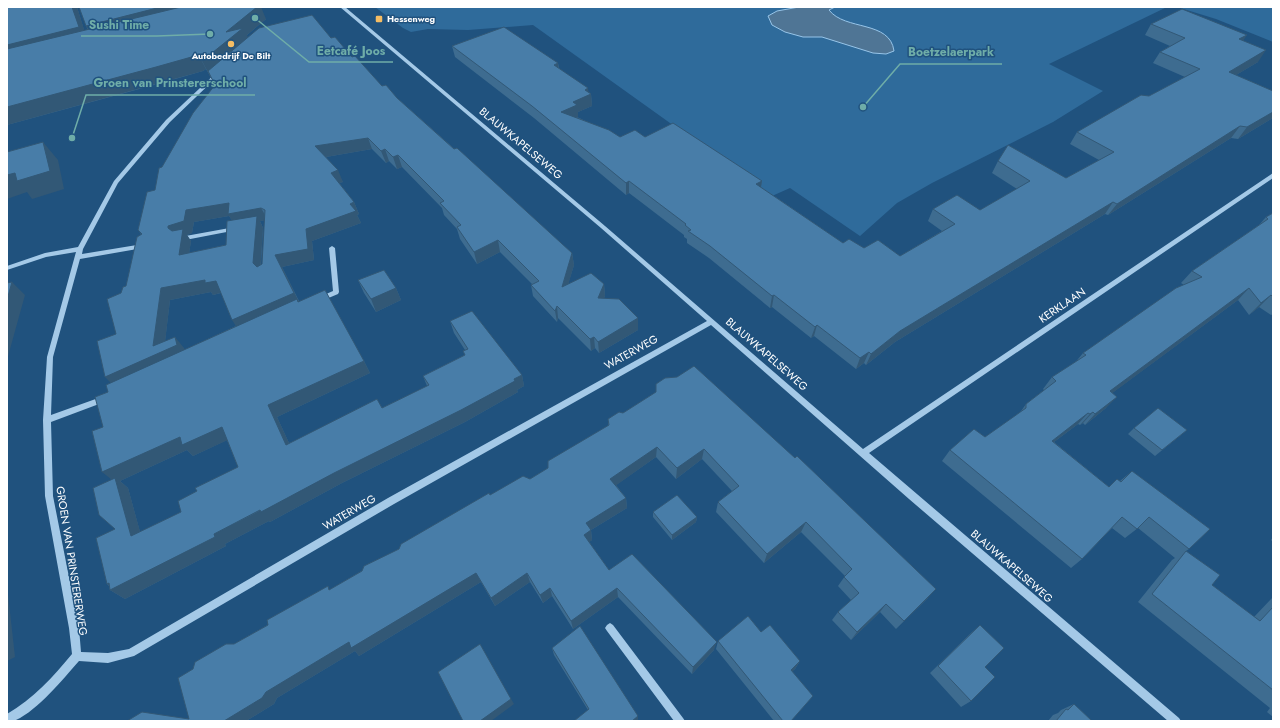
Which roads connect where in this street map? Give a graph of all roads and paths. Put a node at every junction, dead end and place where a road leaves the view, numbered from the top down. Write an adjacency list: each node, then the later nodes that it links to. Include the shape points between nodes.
1 (342, 7): 12 (street, BLAUWKAPELSEWEG)
2 (222, 70): 8 (street, GROEN VAN PRINSTERERWEG, via 168,121 116,182)
3 (1273, 174): 15 (street, KERKLAAN)
4 (246, 227): 5 (street)
5 (180, 239)
6 (146, 245): 9 (street)
7 (332, 248): 11 (street, via 336,292)
8 (80, 249): 9 (street, GROEN VAN PRINSTERERWEG); 10 (street, via 45,255)
9 (78, 257): 14 (street, GROEN VAN PRINSTERERWEG, via 50,357)
10 (7, 268)
11 (315, 302)
12 (712, 321): 15 (street, BLAUWKAPELSEWEG); 17 (street, WATERWEG, via 391,501 132,654 108,658)
13 (113, 395): 14 (street)
14 (46, 420): 17 (street, GROEN VAN PRINSTERERWEG, via 49,496)
15 (863, 453): 20 (street, BLAUWKAPELSEWEG)
16 (610, 628): 19 (street)
17 (77, 656): 18 (street, via 52,686 21,712)
18 (7, 720)
19 (680, 721)
20 (1176, 721)

